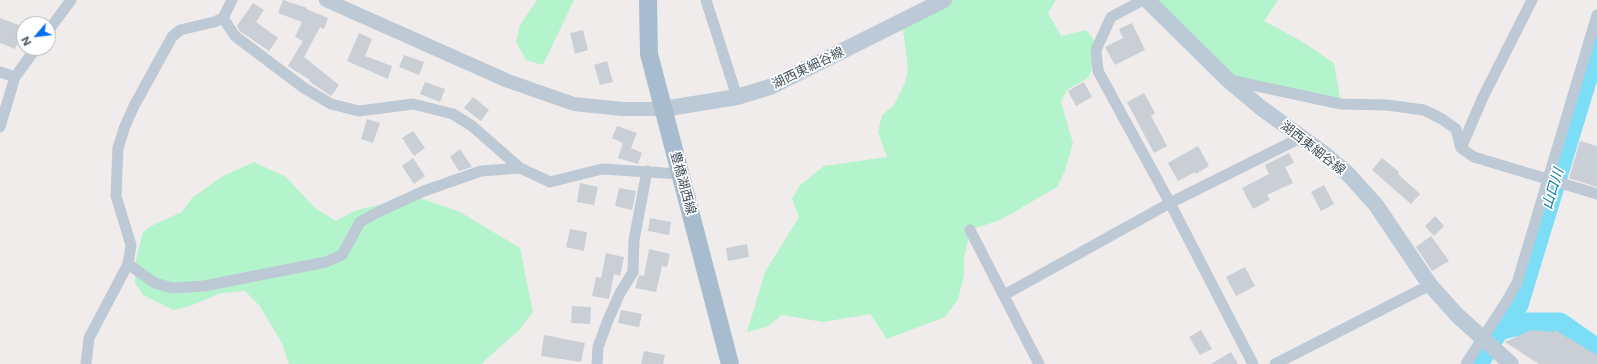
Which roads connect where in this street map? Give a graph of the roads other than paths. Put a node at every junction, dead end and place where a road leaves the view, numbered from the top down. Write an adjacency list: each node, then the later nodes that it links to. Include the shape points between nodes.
1 (71, 0): 12 (street)
2 (232, 0): 11 (street)
3 (326, 0): 18 (street, via 508,81 574,104 622,109)
4 (648, 0): 18 (main road, 豊橋湖西線, via 649,54)
5 (706, 0): 17 (street)
6 (944, 0): 17 (main road, 湖西東細谷線, via 770,87)
7 (1143, 0): 27 (street, via 1111,17 1096,50 1098,71)
8 (1147, 0): 16 (main road, 湖西東細谷線)
9 (1532, 0): 21 (street, via 1483,97)
10 (1597, 15): 25 (street)
11 (224, 18): 22 (street, via 235,36 304,88 331,104 359,111 413,104 453,114 472,126); 29 (street, via 180,30 172,37 125,126 118,148 116,196 131,246)
12 (56, 20)
13 (30, 56): 15 (street)
14 (0, 72): 15 (street)
15 (15, 77): 19 (street)
16 (1228, 80): 20 (main road, 湖西東細谷線); 21 (street, via 1341,104 1387,105 1424,110 1442,118 1456,129)
17 (737, 97): 18 (main road, 湖西東細谷線)
18 (663, 109): 24 (main road, 豊橋湖西線)
19 (0, 127)
20 (1302, 138): 27 (street); 30 (main road, 湖西東細谷線, via 1348,174 1376,205)
21 (1461, 148): 25 (street, via 1474,157)
22 (520, 168): 23 (street, via 550,182 602,169); 29 (street, via 481,171 424,191 380,211 360,222 342,255 326,262 204,286 172,288 155,283)
23 (647, 171): 24 (street); 34 (street, via 634,240 633,272 608,320 598,347)
24 (680, 174): 35 (main road, 豊橋湖西線)
25 (1547, 180): 26 (street); 32 (street, via 1517,283)
26 (1597, 194)
27 (1170, 203): 31 (street); 37 (street)
28 (970, 230): 31 (street)
29 (128, 264): 33 (street, via 89,338)
30 (1430, 285): 32 (main road, 湖西東細谷線); 38 (street)
31 (1004, 295): 36 (street)
32 (1487, 343): 39 (street); 40 (main road, 湖西東細谷線)
33 (86, 364)
34 (597, 364)
35 (730, 364)
36 (1039, 364)
37 (1253, 364)
38 (1275, 364)
39 (1466, 364)
40 (1511, 364)

